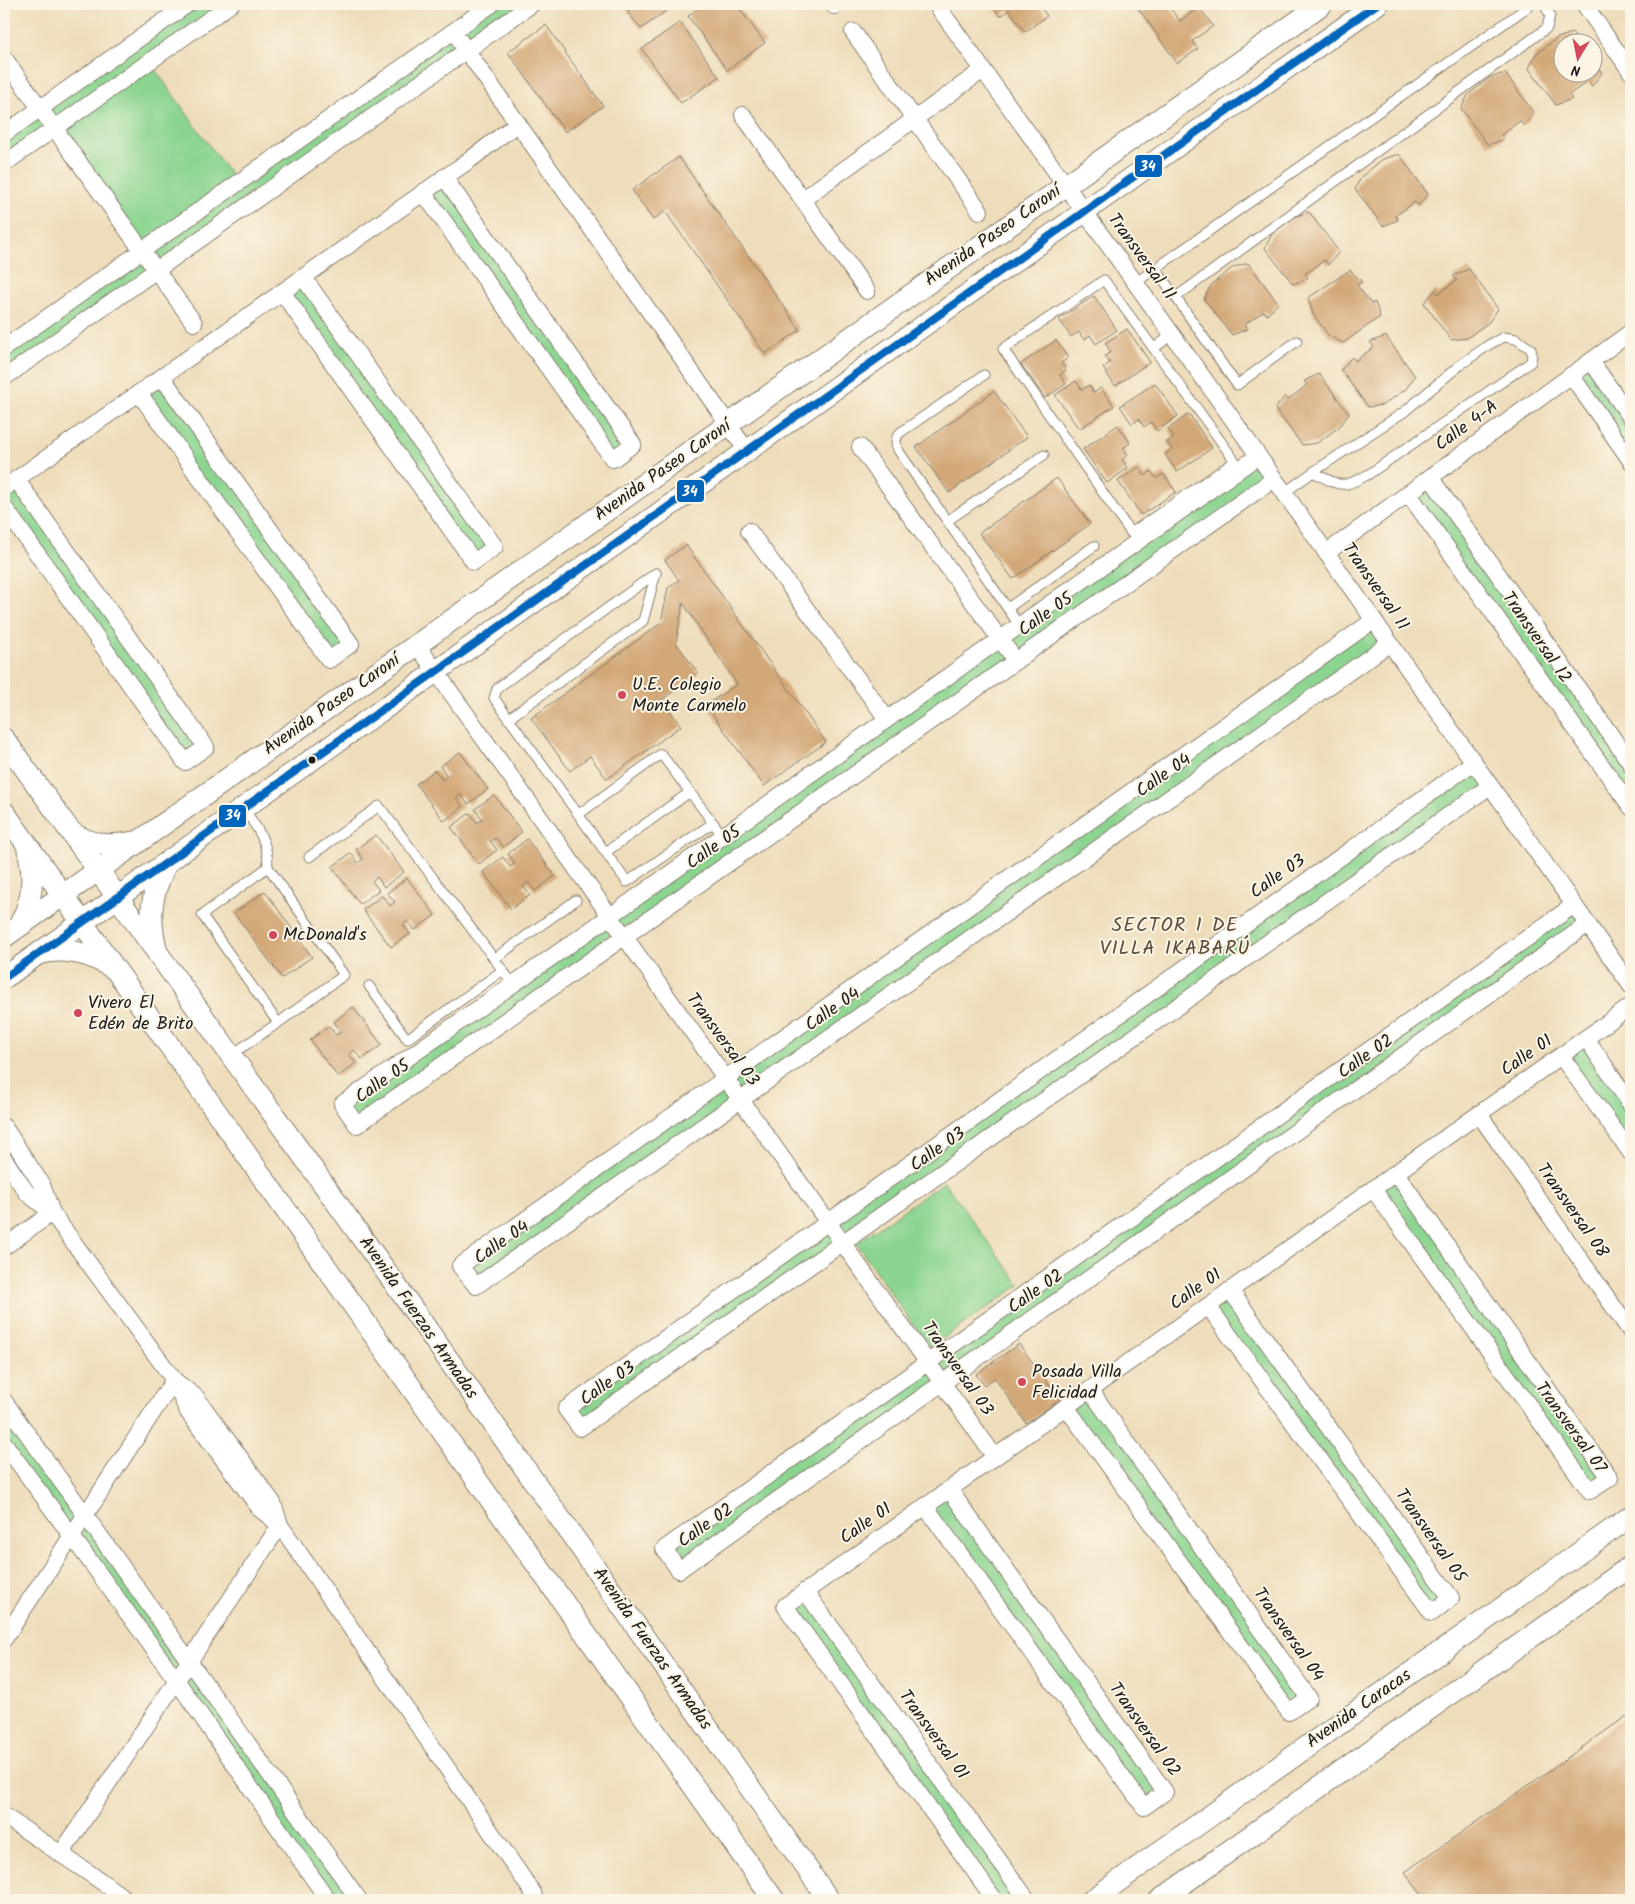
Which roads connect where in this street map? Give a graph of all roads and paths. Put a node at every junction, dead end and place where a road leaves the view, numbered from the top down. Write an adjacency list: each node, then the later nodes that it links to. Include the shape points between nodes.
1 (188, 4): 17 (street)
2 (231, 4): 18 (street)
3 (492, 4): 11 (street)
4 (532, 4): 13 (street)
5 (936, 4): 15 (street, Transversal 11)
6 (1322, 4): 27 (street, Avenida Paseo Caroní)
7 (1377, 4): 31 (street, Avenida Paseo Caroní)
8 (1532, 4): 33 (lane)
9 (1544, 4): 39 (lane, via 1550,15 1547,28)
10 (1584, 4): 16 (street)
11 (453, 31): 13 (street); 32 (street)
12 (853, 32): 21 (street)
13 (467, 50): 22 (street); 34 (street)
14 (4, 58): 19 (street)
15 (983, 70): 21 (street); 27 (street, Transversal 11)
16 (1631, 72)
17 (88, 74): 18 (street); 19 (street)
18 (102, 94): 23 (street)
19 (40, 108): 23 (street); 24 (street)
20 (743, 115): 29 (street)
21 (914, 119): 29 (street); 30 (street)
22 (518, 123): 26 (street); 53 (street)
23 (56, 128): 25 (street); 32 (street)
24 (4, 134)
25 (4, 164)
26 (444, 177): 28 (street); 28 (street, via 633,444 613,459)
27 (1066, 185): 31 (street, Transversal 11); 53 (street, Avenida Paseo Caroní)
28 (423, 192): 35 (street)
29 (803, 199): 37 (street)
30 (980, 211)
31 (1085, 212): 36 (street, Transversal 11); 55 (street, Avenida Paseo Caroní)
32 (141, 250): 34 (street); 44 (street)
33 (1156, 269): 36 (lane); 39 (lane)
34 (156, 271): 40 (street); 50 (street)
35 (302, 278): 38 (street); 38 (street, via 495,548 474,562)
36 (1135, 283): 42 (street, Transversal 11)
37 (868, 291)
38 (282, 292): 49 (street)
39 (1176, 297): 43 (lane, via 1236,385)
40 (194, 323)
41 (1631, 332): 46 (street, Calle 4-A)
42 (1172, 335): 45 (lane); 57 (street, Transversal 11)
43 (1297, 341)
44 (4, 348)
45 (1154, 348): 45 (lane, via 1235,461 1131,533 1003,350 1104,280)
46 (1591, 361): 48 (street, Calle 4-A); 52 (street)
47 (984, 375): 66 (lane, via 898,435 898,450)
48 (1571, 375): 58 (street); 60 (street, Calle 4-A)
49 (162, 377): 51 (street); 51 (street, via 351,644 329,660)
50 (4, 378)
51 (139, 393): 62 (street)
52 (1631, 418)
53 (728, 424): 55 (street); 75 (street, Avenida Paseo Caroní)
54 (860, 447): 73 (street)
55 (747, 452): 77 (street, Avenida Paseo Caroní)
56 (1044, 455): 66 (lane)
57 (1258, 456): 61 (street, Transversal 11); 72 (street, Calle 05)
58 (1631, 461)
59 (1313, 472): 59 (lane, via 1404,412 1490,344 1512,337 1530,349 1531,362 1369,474 1342,486); 64 (lane)
60 (1430, 477): 63 (street, Calle 4-A); 80 (street, Transversal 12)
61 (1274, 479): 64 (street, Transversal 11); 76 (street, Calle 05)
62 (10, 483): 65 (street, via 206,747 185,762)
63 (1408, 492): 69 (street, Calle 4-A); 82 (street, Transversal 12)
64 (1284, 493): 69 (street, Transversal 11)
65 (4, 507)
66 (947, 522): 70 (lane)
67 (749, 530): 81 (street)
68 (1094, 546): 70 (lane)
69 (1326, 553): 71 (street, Transversal 11)
70 (1008, 608): 72 (lane)
71 (1374, 620): 74 (street, Transversal 11); 90 (street, Calle 04)
72 (1019, 625): 73 (street, Calle 05)
73 (1000, 639): 76 (street); 78 (street, Calle 05)
74 (1390, 643): 86 (street, Transversal 11); 95 (street, Calle 04)
75 (417, 645): 77 (street, Transversal 03); 99 (street, Avenida Paseo Caroní)
76 (1016, 661): 79 (street, Calle 05)
77 (436, 672): 92 (street, Avenida Paseo Caroní); 113 (street, Transversal 03)
78 (940, 681): 79 (street); 81 (street, Calle 05)
79 (955, 703): 84 (street, Calle 05)
80 (1589, 703): 82 (street); 87 (street, Transversal 12)
81 (890, 717): 84 (street); 98 (street, Calle 05)
82 (1568, 717): 91 (street, Transversal 12)
83 (508, 719): 83 (lane, via 643,621 656,573 497,689 494,698); 94 (lane)
84 (909, 736): 103 (street, Calle 05)
85 (4, 739): 97 (street, Avenida Fuerzas Armadas)
86 (1474, 762): 88 (street, Transversal 11); 102 (street, Calle 03)
87 (1631, 764)
88 (1490, 786): 108 (street, Calle 03); 112 (street, Transversal 11)
89 (690, 792): 94 (lane, via 661,754); 96 (lane); 101 (lane)
90 (1126, 796): 95 (street); 142 (street, Calle 04)
91 (1631, 807)
92 (243, 809): 105 (street, Avenida Paseo Caroní); 106 (lane, via 261,834 268,853)
93 (4, 812): 100 (street)
94 (579, 814): 101 (lane)
95 (1141, 817): 144 (street, Calle 04)
96 (713, 823): 98 (lane); 101 (lane, via 627,882)
97 (68, 829): 99 (street, via 82,839 104,846); 107 (street, Avenida Fuerzas Armadas)
98 (723, 836): 103 (street); 113 (street, Calle 05)
99 (140, 841): 107 (street, Avenida Paseo Caroní)
100 (26, 842): 109 (street); 116 (street, via 32,865 31,900)
101 (606, 852)
102 (1344, 855): 108 (street); 118 (street, Calle 03)
103 (738, 856): 117 (street, Calle 05)
104 (309, 857): 121 (lane, via 379,806)
105 (166, 864): 110 (street, Avenida Paseo Caroní); 120 (street, via 157,883 151,910)
106 (268, 868): 134 (lane, via 202,915); 134 (lane, via 344,975)
107 (98, 870): 109 (street, Avenida Paseo Caroní); 110 (street, Avenida Fuerzas Armadas)
108 (1360, 876): 122 (street, Calle 03)
109 (64, 895): 114 (street); 116 (street, Avenida Paseo Caroní)
110 (117, 898): 114 (street, Avenida Paseo Caroní); 120 (street, Avenida Fuerzas Armadas)
111 (576, 900): 121 (lane)
112 (1574, 905): 115 (street, Transversal 11); 143 (street, Calle 02)
113 (609, 916): 117 (street, Transversal 03); 125 (street, Calle 05)
114 (83, 923): 119 (street, Avenida Paseo Caroní); 124 (street)
115 (1588, 924): 129 (street, Transversal 11); 145 (street, Calle 02)
116 (11, 932)
117 (623, 936): 130 (street, Calle 05); 142 (street, Transversal 03)
118 (1217, 945): 122 (street); 156 (street, Calle 03)
119 (38, 954): 124 (street, via 52,950 82,953 98,958); 126 (street, Avenida Paseo Caroní)
120 (158, 956): 139 (street, Avenida Fuerzas Armadas)
121 (494, 958): 123 (lane)
122 (1233, 966): 157 (street, Calle 03)
123 (503, 970): 127 (lane); 128 (lane, via 407,1039)
124 (117, 971): 191 (street)
125 (529, 973): 127 (street, Calle 05); 130 (street)
126 (4, 978)
127 (513, 984): 131 (street, Calle 05)
128 (369, 986)
129 (1631, 986)
130 (544, 993): 133 (street, Calle 05)
131 (496, 996): 133 (street); 135 (street, Calle 05)
132 (1631, 1006): 136 (street, Calle 01)
133 (510, 1016): 138 (street, Calle 05)
134 (278, 1022): 139 (lane)
135 (459, 1022): 137 (street, Calle 05); 138 (street)
136 (1586, 1038): 140 (street, Calle 01); 146 (street)
137 (433, 1040): 141 (street); 141 (street, Calle 05, via 342,1104 357,1125)
138 (474, 1042): 141 (street, Calle 05)
139 (230, 1056): 192 (street, Avenida Fuerzas Armadas)
140 (1561, 1056): 147 (street, Calle 01); 149 (street)
141 (448, 1060)
142 (725, 1078): 144 (street, Transversal 03); 152 (street, Calle 04)
143 (1320, 1085): 145 (street); 164 (street, Calle 02)
144 (741, 1101): 154 (street, Calle 04); 156 (street, Transversal 03)
145 (1334, 1105): 166 (street, Calle 02)
146 (1631, 1105)
147 (1479, 1114): 151 (street, Calle 01); 163 (street, Transversal 08)
148 (4, 1127): 155 (street, via 42,1185)
149 (1631, 1153)
150 (4, 1159): 155 (street, via 27,1193)
151 (1396, 1173): 153 (street, Calle 01); 153 (street, Transversal 07, via 1610,1478 1590,1491)
152 (590, 1174): 154 (street); 154 (street, Calle 04, via 460,1266 476,1286)
153 (1373, 1189): 159 (street, Calle 01)
154 (605, 1195)
155 (52, 1213): 158 (street); 165 (street)
156 (828, 1222): 157 (street, Transversal 03); 160 (street, Calle 03)
157 (842, 1243): 162 (street, Calle 03); 164 (street, Transversal 03)
158 (4, 1247)
159 (1230, 1290): 161 (street, Calle 01); 161 (street, Transversal 05, via 1451,1598 1432,1613)
160 (714, 1303): 162 (street); 162 (street, Calle 03, via 566,1408 580,1428)
161 (1208, 1306): 167 (street, Calle 01)
162 (728, 1323)
163 (1631, 1332)
164 (927, 1362): 166 (street, Transversal 03); 166 (street, Calle 02, via 664,1549 680,1570)
165 (174, 1380): 174 (street); 176 (street, via 196,1396 273,1503)
166 (942, 1384): 171 (street, Transversal 03)
167 (1090, 1390): 169 (street, Calle 01); 169 (street, Transversal 04, via 1309,1698 1289,1712)
168 (4, 1401): 174 (street)
169 (1066, 1407): 171 (street, Calle 01)
170 (4, 1443): 177 (street)
171 (995, 1457): 172 (street, Calle 01)
172 (949, 1490): 173 (street, Calle 01); 173 (street, Transversal 02, via 1165,1792 1144,1807)
173 (925, 1506): 179 (street, Calle 01)
174 (86, 1514): 177 (street); 181 (street)
175 (1630, 1515): 195 (street, Avenida Caracas)
176 (280, 1525): 181 (street); 187 (street)
177 (71, 1537): 180 (street); 182 (street)
178 (1631, 1566): 196 (street)
179 (805, 1592): 193 (street, Calle 01, via 785,1606); 194 (street, Transversal 01, via 1026,1898)
180 (4, 1639)
181 (190, 1661): 182 (street); 184 (street)
182 (177, 1681): 185 (street); 186 (street)
183 (4, 1816): 186 (street)
184 (305, 1826): 185 (street); 190 (street)
185 (286, 1839): 189 (street)
186 (61, 1854): 188 (street)
187 (534, 1899)
188 (127, 1900)
189 (328, 1900)
190 (359, 1900)
191 (774, 1900)
192 (829, 1900)
193 (995, 1900)
194 (1023, 1900)
195 (1092, 1900)
196 (1160, 1900)

